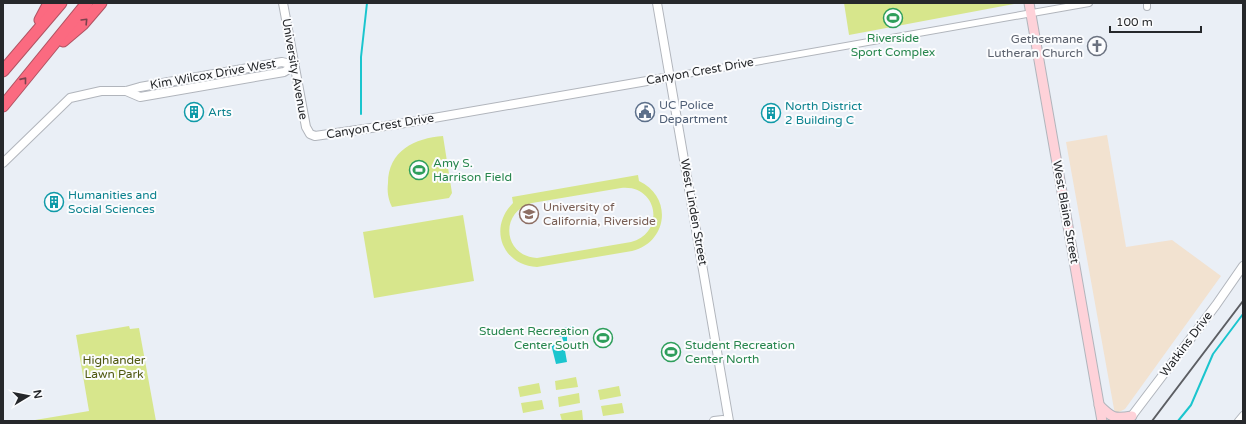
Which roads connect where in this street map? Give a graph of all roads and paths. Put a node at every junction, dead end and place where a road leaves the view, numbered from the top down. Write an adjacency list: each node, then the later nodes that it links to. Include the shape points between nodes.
1 (50, 3): 10 (highway)
2 (60, 3): 10 (highway)
3 (87, 3): 11 (highway)
4 (101, 3): 11 (highway, one-way to 4, via 83,24)
5 (284, 3): 12 (street, University Avenue)
6 (657, 3): 14 (street, West Linden Street)
7 (1029, 3): 9 (main road, West Blaine Street)
8 (1089, 3): 9 (street, Canyon Crest Drive)
9 (1031, 13): 14 (street, Canyon Crest Drive); 19 (main road, West Blaine Street)
10 (30, 41): 13 (highway)
11 (45, 55): 15 (highway, one-way to 11)
12 (295, 65): 16 (street, University Avenue, via 306,127); 17 (street, Kim Wilcox Drive West, via 282,62 126,91 101,91 70,98)
13 (3, 71)
14 (670, 77): 16 (street, Canyon Crest Drive, via 399,124 319,136); 24 (street, West Linden Street)
15 (3, 106)
16 (310, 134)
17 (3, 163)
18 (1243, 266): 21 (street, Watkins Drive)
19 (1099, 405): 21 (main road, via 1112,417); 25 (main road, West Blaine Street)
20 (1243, 415): 26 (street)
21 (1130, 418)
22 (714, 421): 23 (street)
23 (725, 421)
24 (728, 421)
25 (1102, 421)
26 (1238, 421)

